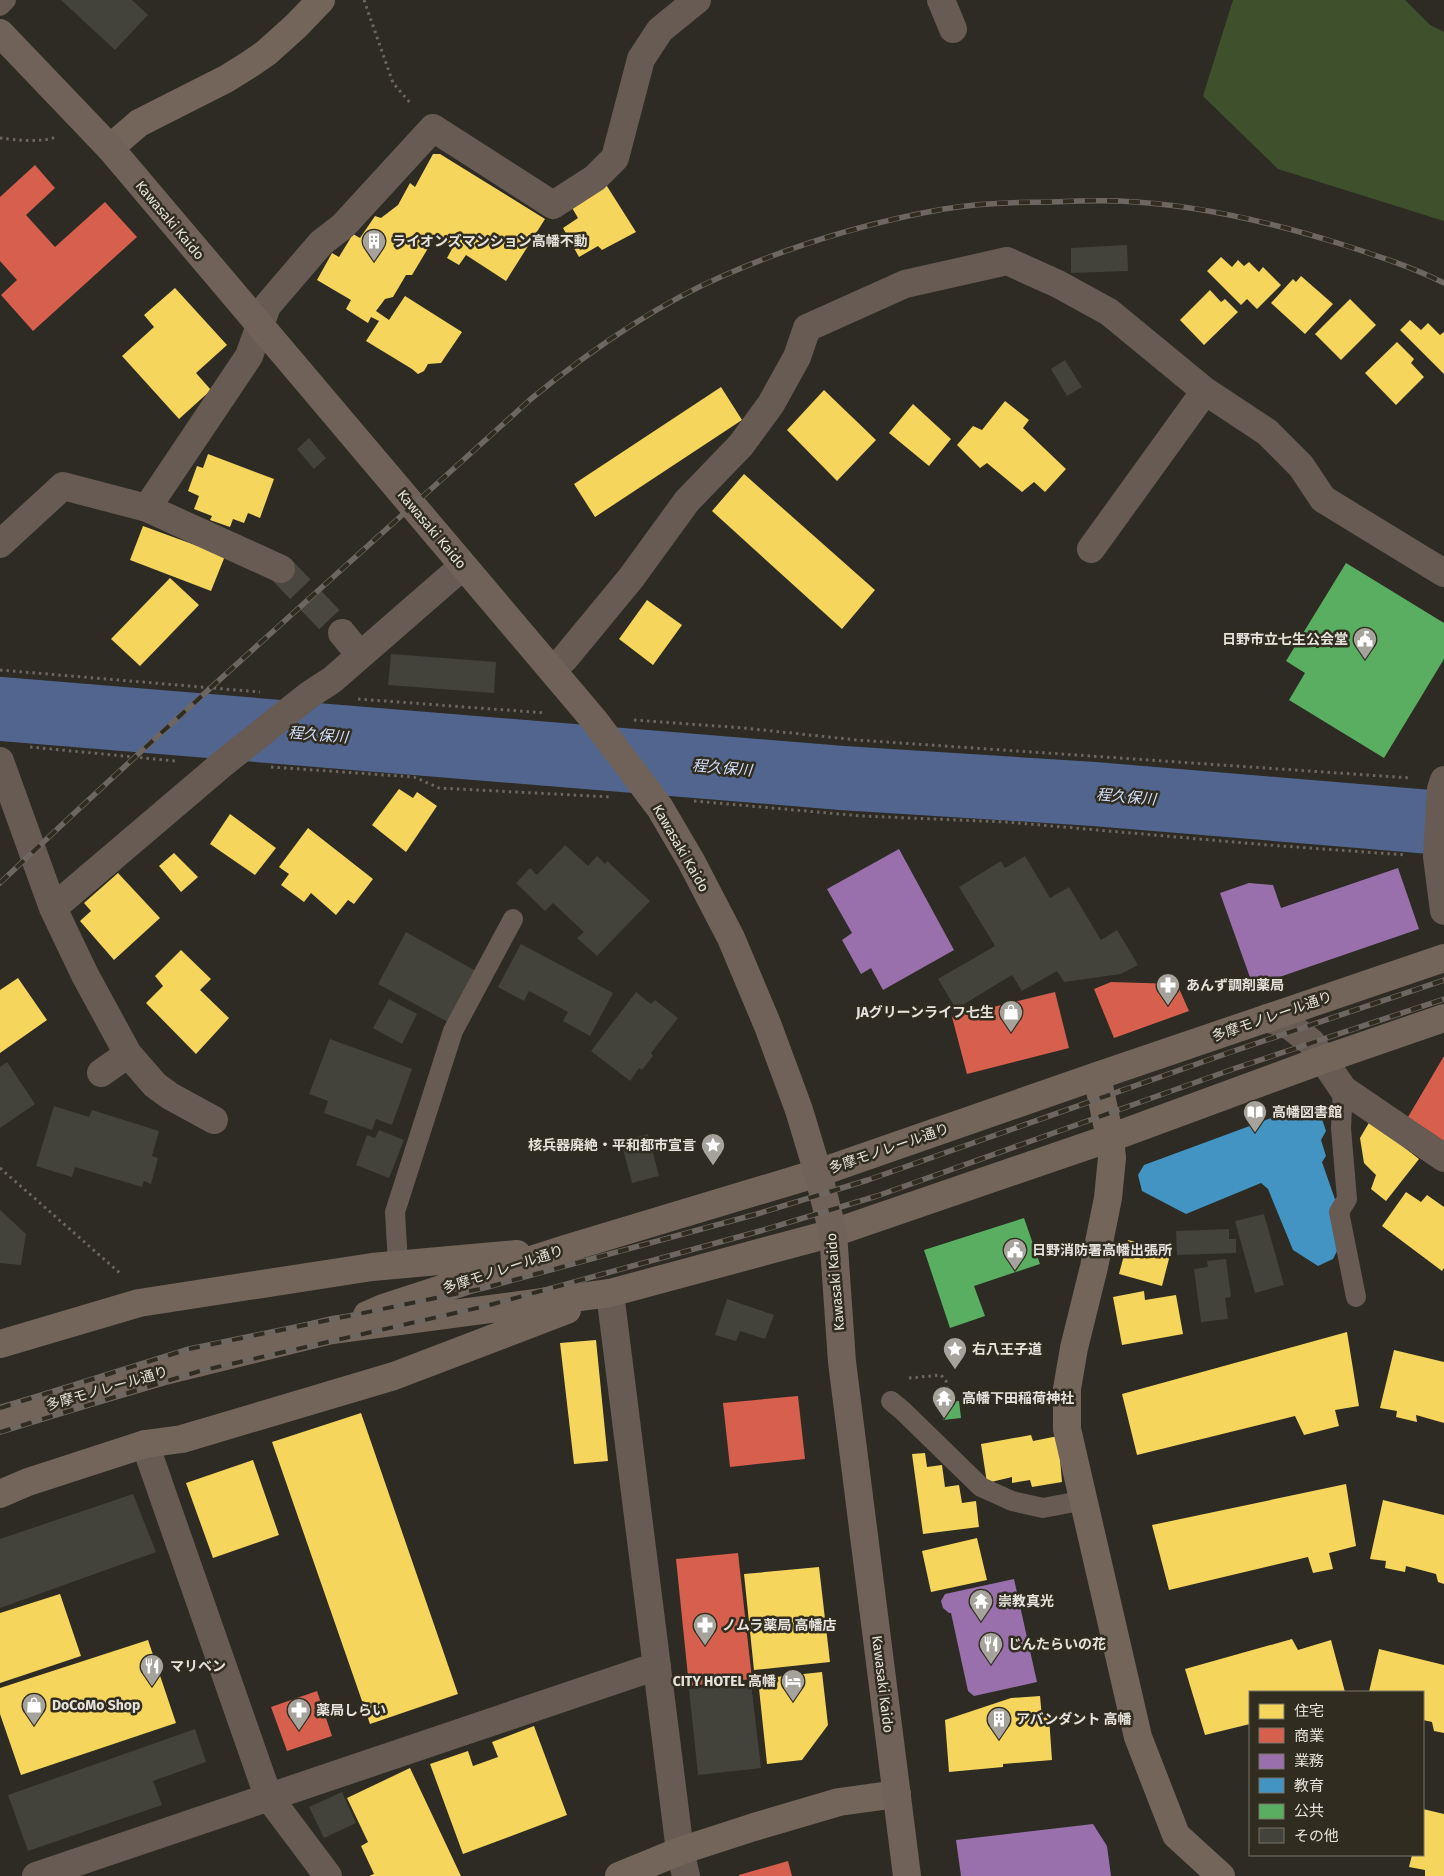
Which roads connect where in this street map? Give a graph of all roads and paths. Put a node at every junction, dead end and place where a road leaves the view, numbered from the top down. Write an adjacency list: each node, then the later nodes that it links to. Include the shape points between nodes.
1 (6, 0): 6 (lane)
2 (321, 0): 12 (main road, via 266,53 226,80 139,123)
3 (364, 0): 9 (path, via 393,83)
4 (697, 0): 9 (street, via 660,30 641,59 615,158 595,178 554,205)
5 (942, 0): 7 (street)
6 (0, 6)
7 (953, 29)
8 (0, 33): 12 (main road, Kawasaki Kaido)
9 (433, 128): 13 (street, via 343,226 320,243 267,306)
10 (63, 134): 11 (path, via 50,139)
11 (0, 138)
12 (110, 148): 13 (main road, Kawasaki Kaido)
13 (259, 326): 15 (street, via 249,356); 18 (main road, Kawasaki Kaido)
14 (1204, 391): 17 (street); 20 (street, via 1267,432 1301,466 1323,500); 23 (street, via 1108,312 1007,261 905,284 807,328 771,404 741,446 687,501 631,578)
15 (147, 508): 16 (street, via 64,486); 19 (street)
16 (0, 544)
17 (1090, 549)
18 (463, 566): 22 (street); 23 (main road, Kawasaki Kaido)
19 (280, 569)
20 (1444, 573)
21 (342, 633): 22 (street)
22 (360, 654): 27 (street, via 332,680)
23 (553, 670): 48 (main road, Kawasaki Kaido, via 660,808 691,860 731,938 768,1026)
24 (627, 720): 28 (path, via 857,740)
25 (25, 747): 27 (path)
26 (0, 761): 33 (street)
27 (221, 765): 30 (path, via 414,777 439,788); 33 (street)
28 (1415, 778)
29 (1443, 785): 32 (street)
30 (613, 797)
31 (694, 802): 32 (path, via 862,816 1006,822 1268,845)
32 (1437, 851): 34 (street)
33 (53, 908): 39 (street, via 84,975)
34 (1444, 911)
35 (513, 919): 51 (lane, via 453,1031 395,1212)
36 (1444, 958): 37 (main road, 多摩モノレール通り)
37 (1267, 1018): 40 (street, via 1290,1026 1311,1042); 42 (main road, 多摩モノレール通り)
38 (1444, 1018): 40 (main road, 多摩モノレール通り)
39 (128, 1054): 41 (street); 44 (street, via 170,1096)
40 (1322, 1060): 43 (street); 45 (main road, 多摩モノレール通り)
41 (101, 1073)
42 (1097, 1076): 45 (main road); 48 (main road, 多摩モノレール通り)
43 (1343, 1089): 46 (street); 54 (lane, via 1341,1128 1347,1199 1339,1212)
44 (214, 1120)
45 (1110, 1138): 49 (main road, 多摩モノレール通り); 63 (main road, via 1112,1158 1108,1198 1067,1390 1067,1429)
46 (1444, 1158)
47 (0, 1168): 52 (path)
48 (818, 1173): 49 (main road, Kawasaki Kaido); 50 (main road, 多摩モノレール通り)
49 (833, 1233): 53 (main road, 多摩モノレール通り); 65 (main road, Kawasaki Kaido, via 842,1362)
50 (565, 1249): 51 (main road); 55 (main road, 多摩モノレール通り, via 383,1308)
51 (398, 1264): 56 (main road, via 139,1303)
52 (126, 1278)
53 (610, 1294): 55 (main road, 多摩モノレール通り); 61 (main road, via 394,1376 182,1439); 64 (street)
54 (1356, 1297)
55 (332, 1330): 60 (main road, 多摩モノレール通り, via 161,1372)
56 (0, 1344)
57 (901, 1380): 58 (path, via 941,1376 946,1380)
58 (949, 1398)
59 (891, 1401): 63 (lane, via 981,1487 1043,1508)
60 (0, 1419)
61 (145, 1444): 62 (main road); 66 (street)
62 (0, 1494)
63 (1085, 1500): 72 (main road, via 1138,1737 1176,1836)
64 (657, 1666): 66 (street); 67 (street)
65 (897, 1794): 67 (main road, via 839,1802 754,1827); 71 (main road, Kawasaki Kaido)
66 (268, 1796): 68 (street); 69 (street)
67 (683, 1863): 70 (main road)
68 (36, 1876)
69 (328, 1876)
70 (618, 1876)
71 (907, 1876)
72 (1221, 1876)

